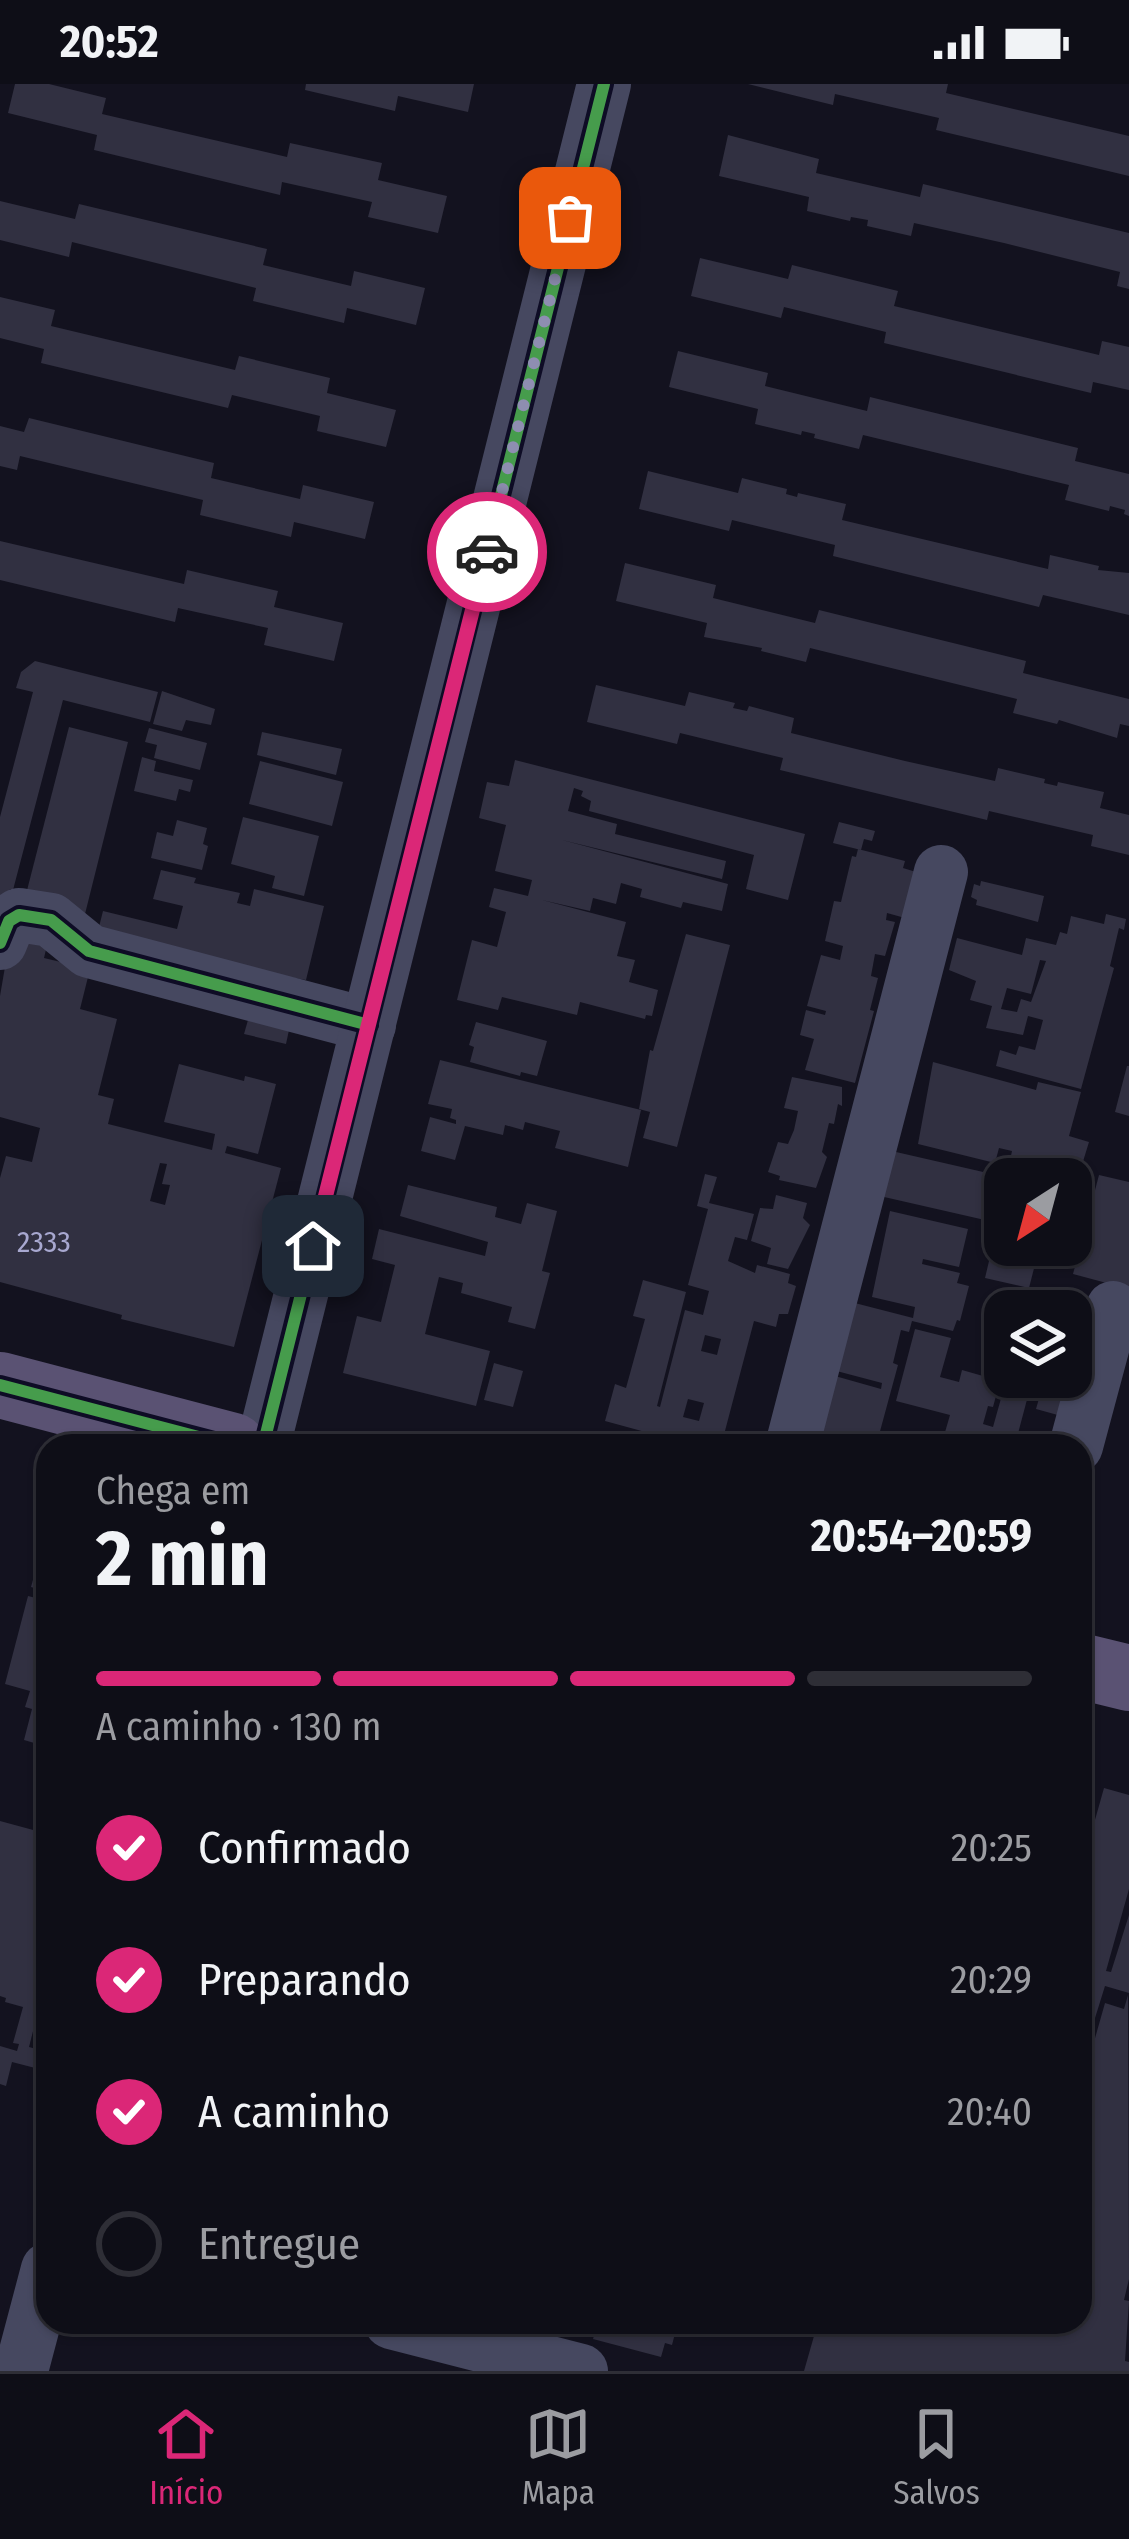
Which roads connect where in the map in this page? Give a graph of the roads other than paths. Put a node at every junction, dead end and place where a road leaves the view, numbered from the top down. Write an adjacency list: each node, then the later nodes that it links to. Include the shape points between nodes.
1 (604, 84): 4 (street)
2 (941, 872): 9 (street)
3 (0, 943): 4 (street, via 9,921 31,915 51,920 89,950)
4 (369, 1025): 8 (street)
5 (1114, 1308): 10 (street)
6 (0, 1385): 7 (main road)
7 (187, 1434)
8 (266, 1434)
9 (795, 1434)
10 (1079, 1434)
11 (1092, 1669): 12 (main road)
12 (1129, 1678)
13 (36, 2314): 16 (street)
14 (436, 2334): 15 (street)
15 (572, 2370)
16 (21, 2371)

